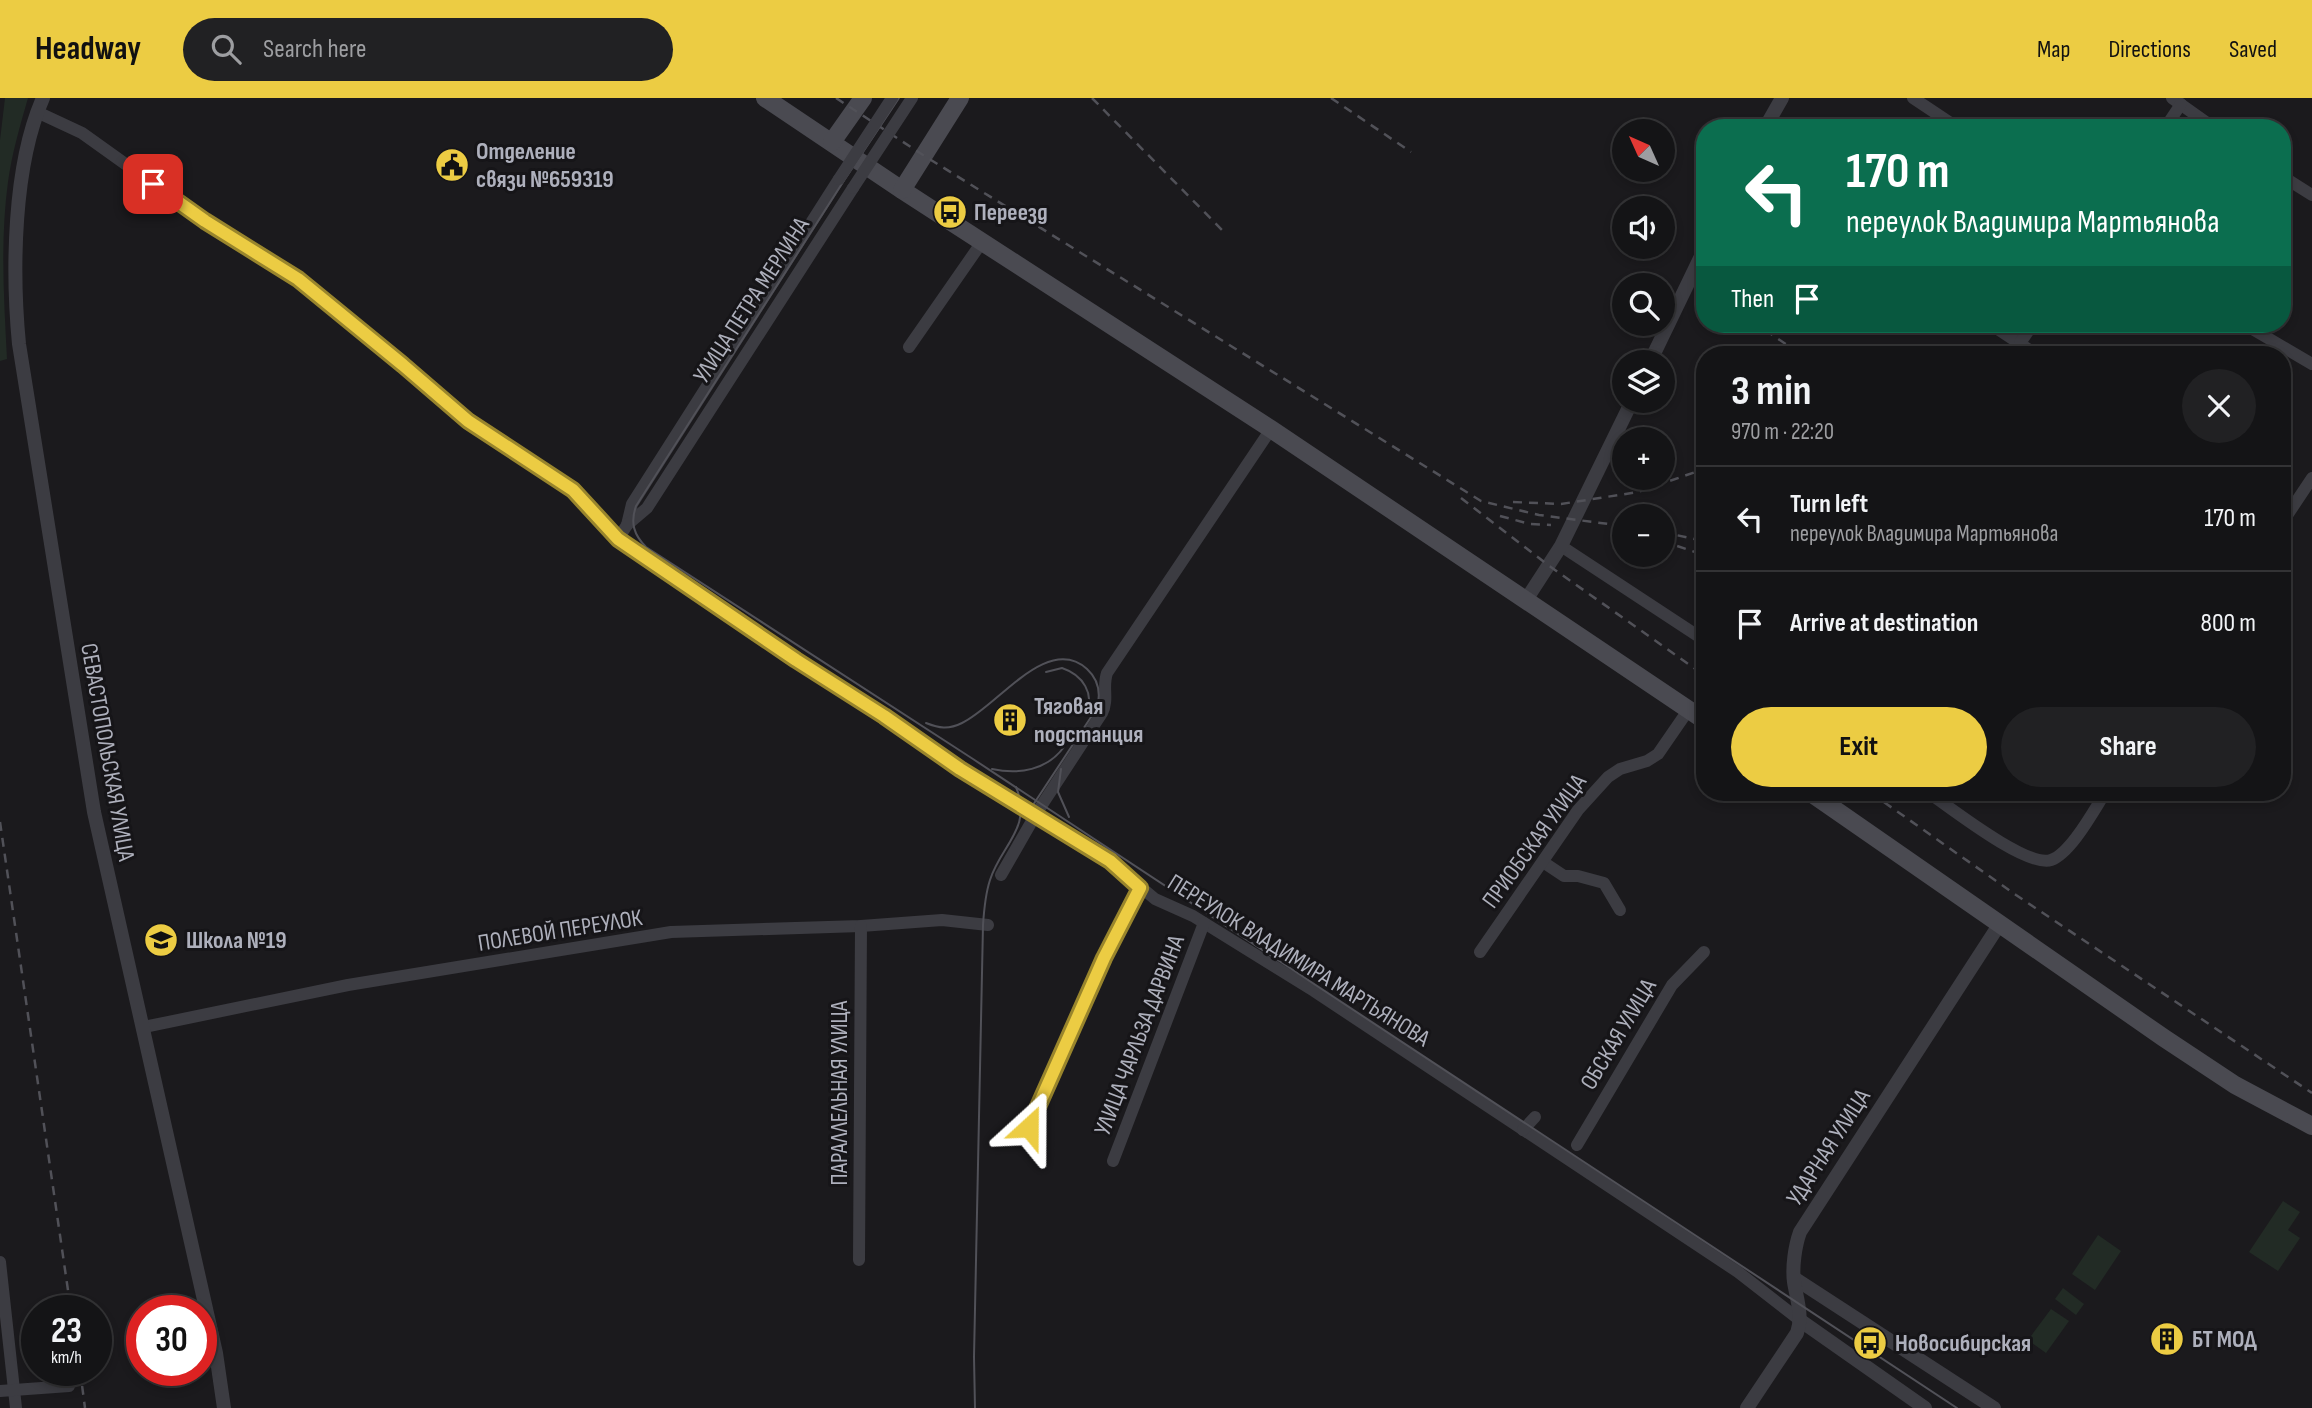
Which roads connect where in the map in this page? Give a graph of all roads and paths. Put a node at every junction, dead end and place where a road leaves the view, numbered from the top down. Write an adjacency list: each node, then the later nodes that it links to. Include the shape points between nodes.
1 (43, 98): 10 (street, СЕВАСТОПОЛЬСКАЯ УЛИЦА)
2 (765, 98): 15 (main road)
3 (863, 98): 15 (main road)
4 (892, 98): 35 (street, УЛИЦА ПЕТРА МЕРЛИНА, bridge, via 632,504)
5 (912, 98): 35 (street, УЛИЦА ПЕТРА МЕРЛИНА, bridge, via 647,508)
6 (960, 98): 17 (main road)
7 (1782, 98): 11 (street)
8 (1913, 98): 12 (street)
9 (2177, 101): 13 (street); 14 (street)
10 (37, 112): 36 (street, ПЕРЕУЛОК ВЛАДИМИРА МАРТЬЯНОВА, via 82,133 205,221 298,279 468,421 573,490); 56 (street, СЕВАСТОПОЛЬСКАЯ УЛИЦА, via 17,230 19,344 94,812)
11 (1770, 119)
12 (1944, 119)
13 (2169, 119)
14 (2202, 119)
15 (832, 142): 17 (main road)
16 (2291, 182): 18 (street)
17 (902, 190): 19 (main road)
18 (2312, 195)
19 (982, 242): 27 (street); 32 (main road)
20 (1696, 267): 28 (street)
21 (2004, 333): 24 (street)
22 (2027, 333): 24 (street)
23 (2259, 333): 26 (street)
24 (2020, 343): 25 (street)
25 (2024, 346)
26 (2281, 346)
27 (909, 347)
28 (1656, 350)
29 (2291, 352): 30 (street)
30 (2312, 364)
31 (1626, 413): 37 (street)
32 (1271, 429): 38 (main road); 45 (street, via 1107,673 1105,708)
33 (2312, 478): 34 (street)
34 (2291, 510)
35 (627, 525): 36 (street, УЛИЦА ПЕТРА МЕРЛИНА)
36 (618, 539): 45 (street, ПЕРЕУЛОК ВЛАДИМИРА МАРТЬЯНОВА, via 960,769)
37 (1561, 546): 38 (street); 39 (street)
38 (1526, 600): 40 (main road)
39 (1696, 635)
40 (1689, 709): 41 (main road); 46 (street, ПРИОБСКАЯ УЛИЦА, via 1658,754 1620,769 1602,782)
41 (1696, 714)
42 (1822, 801): 52 (main road)
43 (1941, 801): 44 (street, via 2012,849 2045,860 2074,839)
44 (2100, 801)
45 (1035, 814): 47 (street); 48 (street, ПЕРЕУЛОК ВЛАДИМИРА МАРТЬЯНОВА, via 1110,861)
46 (1543, 862): 49 (street, via 1563,876 1604,883); 54 (street, ПРИОБСКАЯ УЛИЦА)
47 (1001, 875)
48 (1140, 888): 50 (street, ПЕРЕУЛОК ВЛАДИМИРА МАРТЬЯНОВА); 59 (street)
49 (1620, 910)
50 (1204, 923): 60 (street, ПЕРЕУЛОК ВЛАДИМИРА МАРТЬЯНОВА); 62 (street, УЛИЦА ЧАРЛЬЗА ДАРВИНА)
51 (988, 925): 53 (street, ПОЛЕВОЙ ПЕРЕУЛОК, via 942,920)
52 (1998, 925): 58 (main road, via 2235,1085); 65 (street, УДАРНАЯ УЛИЦА, via 1800,1232)
53 (861, 926): 56 (street, ПОЛЕВОЙ ПЕРЕУЛОК, via 671,932 348,985); 63 (street, ПАРАЛЛЕЛЬНАЯ УЛИЦА)
54 (1480, 952)
55 (1704, 952): 61 (street, ОБСКАЯ УЛИЦА, via 1672,985)
56 (144, 1027): 70 (street, СЕВАСТОПОЛЬСКАЯ УЛИЦА)
57 (1535, 1117): 60 (street)
58 (2312, 1126)
59 (1029, 1127)
60 (1523, 1130): 66 (street, ПЕРЕУЛОК ВЛАДИМИРА МАРТЬЯНОВА, via 1738,1272)
61 (1577, 1145)
62 (1113, 1161)
63 (859, 1260)
64 (0, 1262): 68 (street)
65 (1794, 1278): 66 (street, УДАРНАЯ УЛИЦА); 73 (street)
66 (1801, 1321): 71 (street); 72 (street, ПЕРЕУЛОК ВЛАДИМИРА МАРТЬЯНОВА)
67 (69, 1386): 68 (street)
68 (6, 1390): 69 (street)
69 (16, 1408)
70 (224, 1408)
71 (1747, 1408)
72 (1925, 1408)
73 (1994, 1408)

